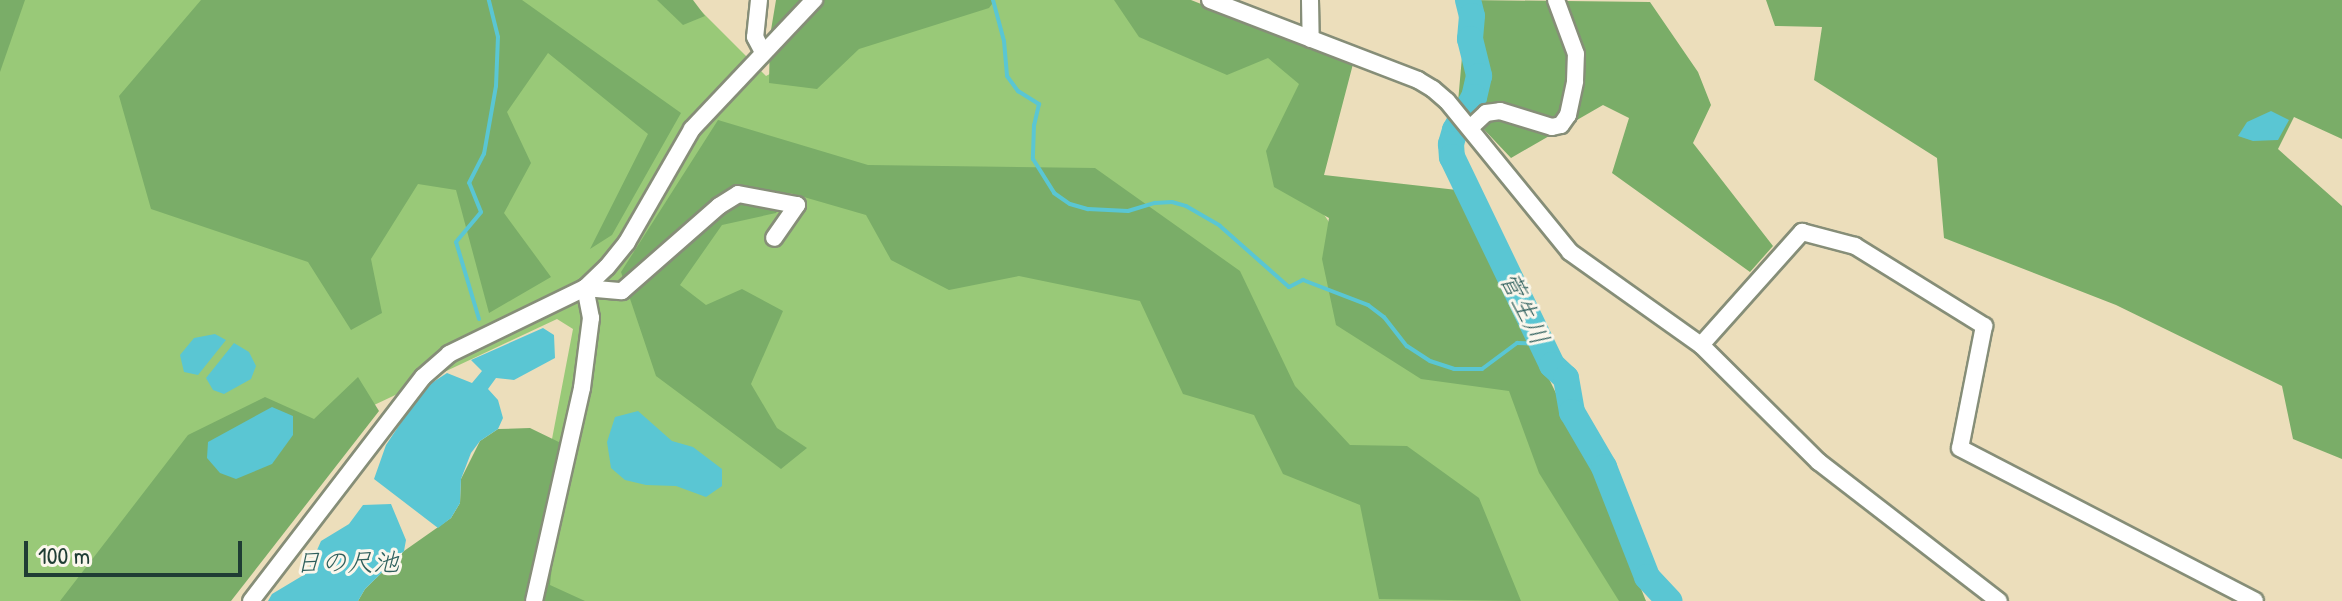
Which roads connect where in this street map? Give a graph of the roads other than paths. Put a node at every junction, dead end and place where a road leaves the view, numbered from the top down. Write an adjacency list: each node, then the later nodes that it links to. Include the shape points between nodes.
1 (759, 0): 7 (street, via 755,37)
2 (814, 0): 7 (street)
3 (1210, 0): 6 (street)
4 (1310, 0): 6 (street)
5 (1556, 0): 8 (street, via 1576,54 1568,115 1552,127 1500,111 1486,113)
6 (1311, 39): 8 (street, via 1418,80 1447,101)
7 (763, 52): 10 (street, via 692,129 627,242)
8 (1470, 128): 11 (street, via 1570,252)
9 (774, 238): 10 (street, via 797,205 738,194 622,291)
10 (585, 288): 12 (street, via 449,354 423,377); 13 (street, via 591,318 582,388)
11 (1701, 345): 14 (street, via 1819,462); 15 (street, via 1802,232 1855,246 1984,326 1960,448)
12 (251, 601)
13 (534, 601)
14 (1999, 601)
15 (2255, 601)

